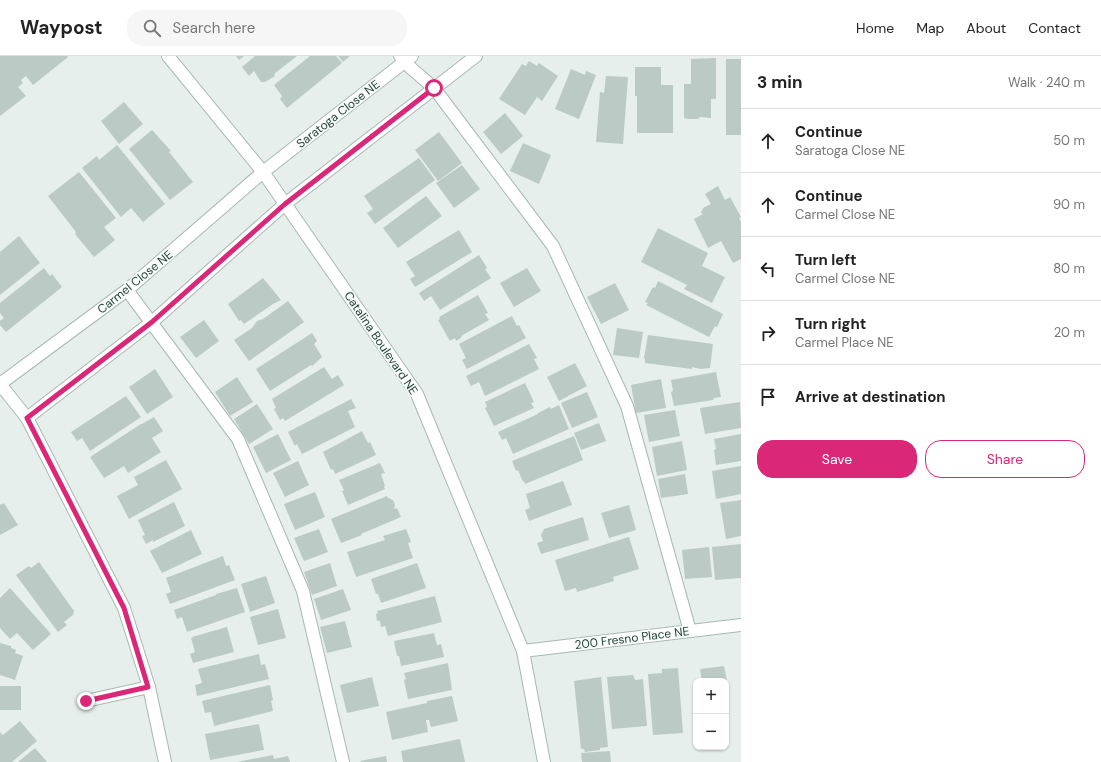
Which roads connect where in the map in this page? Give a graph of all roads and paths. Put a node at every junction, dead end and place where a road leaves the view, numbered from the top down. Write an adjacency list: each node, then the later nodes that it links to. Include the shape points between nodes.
1 (168, 56): 5 (street, Catalina Boulevard NE)
2 (476, 56): 4 (street)
3 (405, 58): 4 (street); 5 (street, Saratoga Close NE)
4 (434, 88): 6 (street); 12 (street, via 556,253 627,406)
5 (263, 172): 6 (street, Catalina Boulevard NE); 7 (street, Carmel Close NE)
6 (285, 204): 8 (street); 13 (street, Catalina Boulevard NE, via 417,394)
7 (127, 290): 8 (street); 9 (street, Carmel Close NE)
8 (152, 322): 10 (street); 17 (street, via 238,439 303,591)
9 (0, 384): 10 (street, Carmel Close NE)
10 (27, 418): 14 (street, Carmel Close NE, via 124,608)
11 (741, 625): 12 (street, 200 Fresno Place NE)
12 (690, 631): 13 (street, 200 Fresno Place NE)
13 (524, 651): 18 (street, Catalina Boulevard NE)
14 (148, 687): 15 (street); 16 (street, Carmel Close NE)
15 (86, 701)
16 (165, 762)
17 (343, 762)
18 (544, 762)

